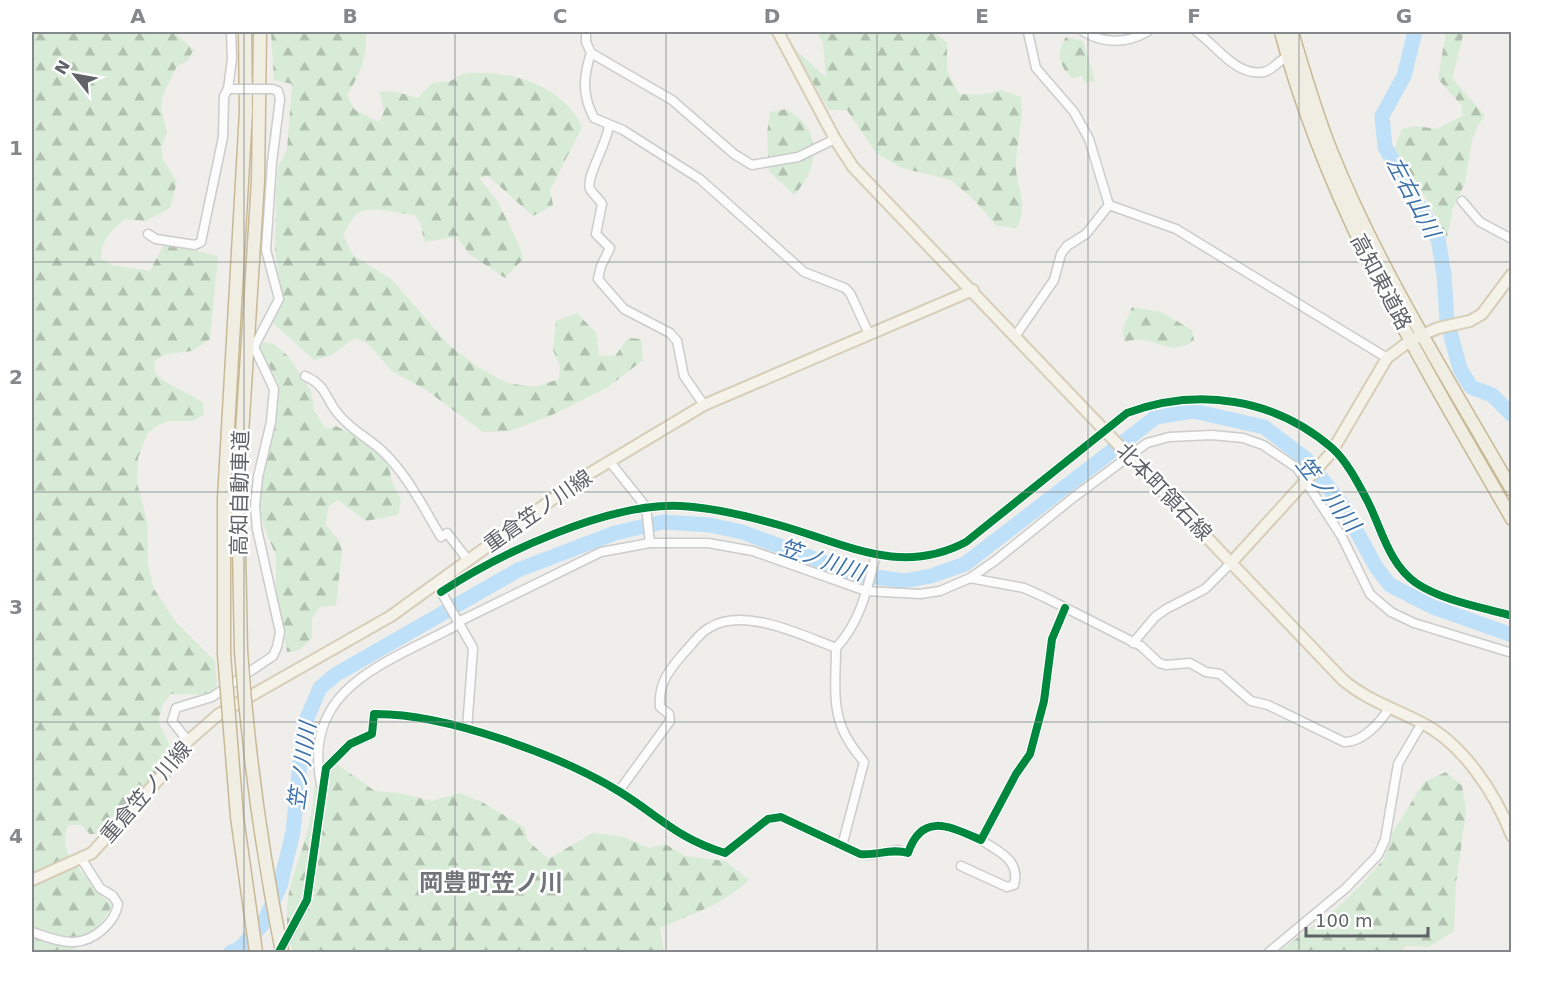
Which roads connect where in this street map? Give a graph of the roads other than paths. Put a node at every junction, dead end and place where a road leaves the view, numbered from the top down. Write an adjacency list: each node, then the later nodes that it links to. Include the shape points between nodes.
1 (231, 32): 14 (street)
2 (245, 32): 63 (highway, 高知自動車道, bridge, via 246,111 224,499 224,654 237,817)
3 (260, 32): 64 (highway, 高知自動車道, bridge, via 260,124 238,497 241,651 257,817)
4 (586, 32): 12 (street)
5 (778, 32): 16 (main road, 北本町領石線)
6 (1028, 32): 18 (street, via 1036,68 1074,112 1089,139)
7 (1084, 32): 8 (street, via 1104,40 1121,41)
8 (1147, 32)
9 (1197, 32): 13 (street, via 1225,59 1261,73)
10 (1281, 32): 13 (highway, 高知東道路)
11 (1292, 32): 25 (highway, 高知東道路, via 1331,152)
12 (591, 53): 15 (street, via 584,89 594,118); 16 (street, via 672,100 752,165 798,157)
13 (1287, 57): 25 (highway, 高知東道路, via 1354,232)
14 (231, 89): 19 (street, via 224,96 223,137 201,242 195,245 156,239); 53 (street, bridge, via 272,88 278,91 280,99 266,250 279,299 254,347 274,389 255,506 280,632 273,656 212,697 176,708 172,721)
15 (609, 125): 23 (street, via 699,179 804,272 845,288); 28 (street, via 602,154 589,180 589,188 602,204 596,234 610,249 598,279 624,309 670,333 677,341 684,376)
16 (835, 139): 22 (main road, 北本町領石線, via 853,167)
17 (1462, 201): 20 (street, via 1480,222)
18 (1109, 205): 24 (street, via 1086,234 1061,254 1054,280); 26 (street, via 1176,229)
19 (148, 234)
20 (1512, 239)
21 (1512, 274): 25 (main road, via 1482,314)
22 (973, 291): 23 (main road, 重倉笠ノ川線); 24 (main road, 北本町領石線)
23 (868, 334): 28 (main road, 重倉笠ノ川線)
24 (1016, 335): 29 (main road, 北本町領石線)
25 (1417, 337): 26 (main road); 34 (highway, 高知東道路); 36 (highway, 高知東道路)
26 (1387, 358): 30 (main road)
27 (305, 376): 39 (street, via 327,392 332,407 350,428 380,449 401,472 441,537 447,533)
28 (704, 405): 32 (main road, 重倉笠ノ川線)
29 (1105, 430): 30 (street, via 1127,413 1154,403 1211,398 1245,402 1275,413 1306,429); 31 (main road, 北本町領石線); 38 (street, via 966,542 923,557)
30 (1333, 451): 33 (main road); 45 (street, via 1368,502 1391,554 1406,574 1429,590)
31 (1128, 454): 33 (street, via 1169,437 1243,438 1280,456); 40 (main road, 北本町領石線); 41 (street)
32 (610, 462): 35 (street); 39 (main road, 重倉笠ノ川線, via 527,515)
33 (1308, 480): 40 (main road); 49 (street, via 1370,594 1381,604 1414,624)
34 (1512, 490)
35 (646, 509): 37 (street); 38 (street, via 688,507 742,516); 43 (street, via 552,535)
36 (1512, 519)
37 (649, 542): 42 (street, via 708,543 753,551); 46 (street, via 601,552)
38 (875, 557): 42 (street)
39 (468, 560): 43 (main road, 重倉笠ノ川線)
40 (1231, 563): 47 (street, via 1205,589 1155,617); 50 (main road, 北本町領石線, via 1343,680)
41 (970, 578): 42 (street, via 940,591 920,594); 44 (street, via 1024,588)
42 (867, 588): 48 (street, via 858,618)
43 (441, 591): 46 (street); 53 (main road, 重倉笠ノ川線, via 239,701)
44 (1065, 608): 47 (street); 57 (street, via 1052,639 1044,701 1030,754)
45 (1512, 616)
46 (458, 622): 52 (street, via 473,648); 54 (street, via 368,674 338,698 320,729 317,743 316,760)
47 (1133, 643): 50 (street, via 1159,663 1190,663 1220,674 1251,701 1268,705 1344,741 1361,737 1381,721)
48 (836, 648): 55 (street, via 786,629 747,620 728,620 707,628 663,679 660,706 669,714 670,721); 58 (street, via 837,714 849,742 864,762)
49 (1512, 653)
50 (1389, 708): 51 (main road, 北本町領石線)
51 (1422, 723): 56 (main road, 北本町領石線, via 1443,738 1476,773 1502,812); 65 (street, via 1398,764 1385,840 1378,855 1346,888)
52 (467, 729): 54 (street, via 423,717 374,714 372,734 350,744 326,768); 55 (street, via 547,756)
53 (188, 741): 59 (main road, 重倉笠ノ川線, via 98,847)
54 (323, 790): 64 (street, via 307,900)
55 (619, 791): 58 (street, via 676,834 725,853 768,819 781,817)
56 (1512, 836)
57 (981, 840): 58 (street, via 936,825 926,827 908,853 898,850 868,855); 60 (street, via 1007,855 1015,871 1014,885 1007,887)
58 (842, 846)
59 (81, 858): 61 (main road, 重倉笠ノ川線); 62 (street, via 100,888 118,904 112,921 101,932 75,942)
60 (961, 866)
61 (32, 880)
62 (32, 932)
63 (256, 952)
64 (281, 952)
65 (1269, 952)

